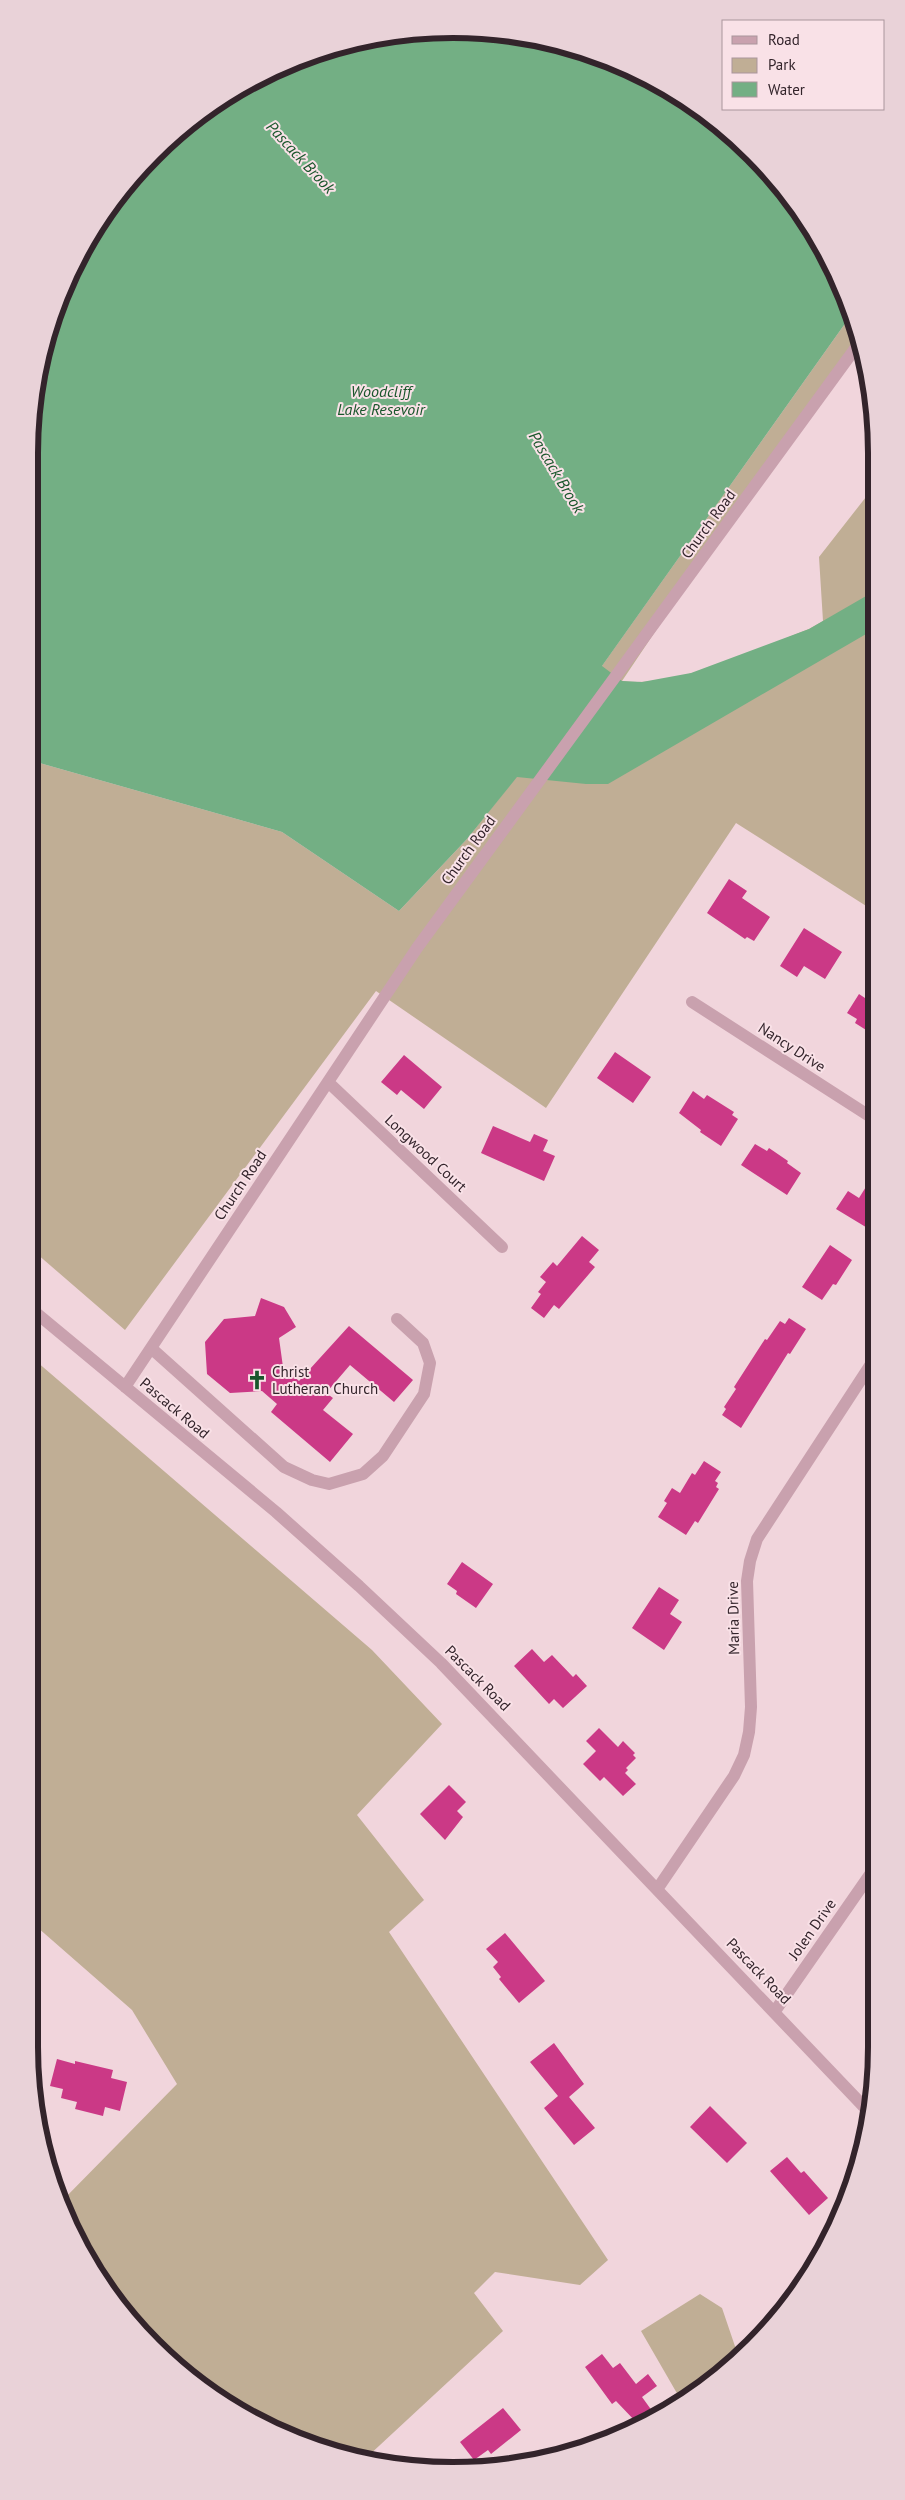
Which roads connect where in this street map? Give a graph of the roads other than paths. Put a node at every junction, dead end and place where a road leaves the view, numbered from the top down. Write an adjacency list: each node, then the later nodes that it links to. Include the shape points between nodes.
1 (854, 350): 3 (street, Church Road, via 417,948)
2 (692, 1002): 4 (street, Nancy Drive)
3 (328, 1082): 5 (street, Longwood Court); 8 (street, Church Road)
4 (868, 1115)
5 (502, 1247)
6 (38, 1314): 10 (street, Pascack Road)
7 (397, 1319): 8 (street, via 423,1343 430,1364 424,1394 383,1456 363,1474 329,1484 284,1467)
8 (151, 1348): 10 (street, Church Road)
9 (868, 1369): 12 (street, Maria Drive, via 758,1539 747,1582 751,1707 750,1732 744,1755 734,1776)
10 (125, 1387): 12 (street, Pascack Road, via 276,1512 359,1586 470,1693)
11 (868, 1877): 13 (street, Jolen Drive)
12 (658, 1888): 13 (street, Pascack Road)
13 (775, 2011): 14 (street, Pascack Road)
14 (863, 2106)

